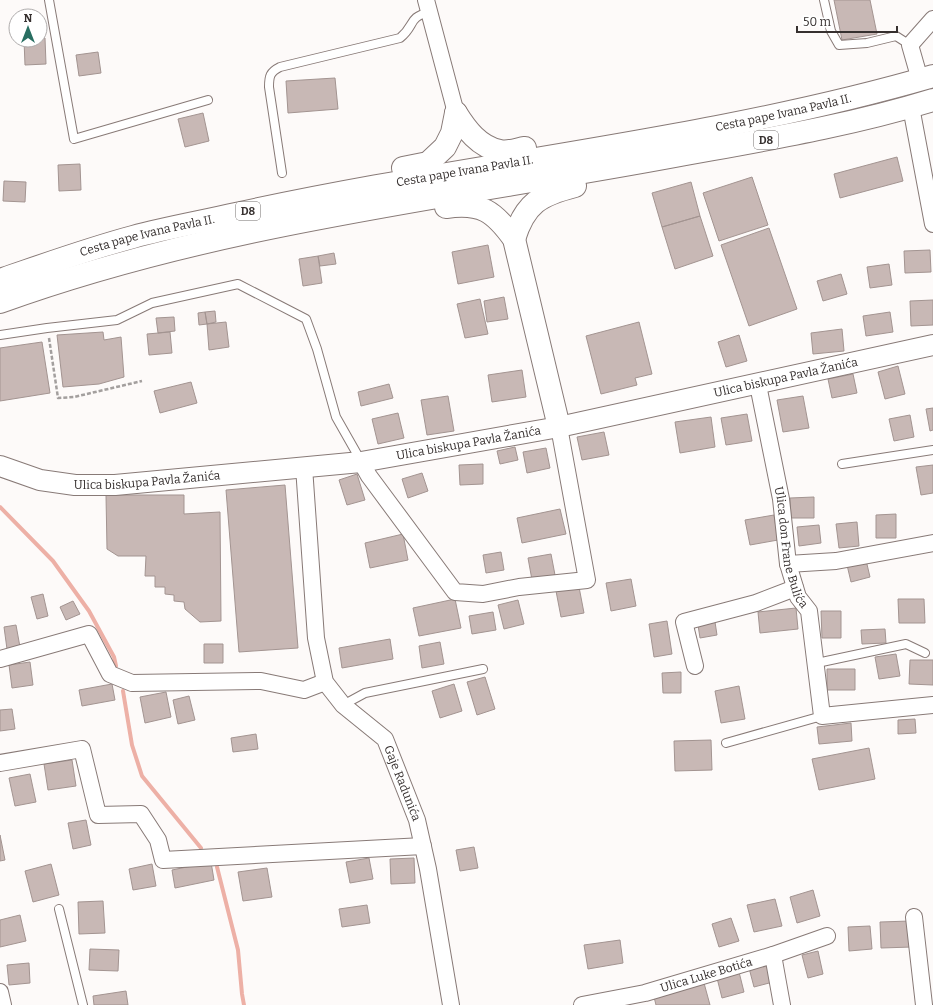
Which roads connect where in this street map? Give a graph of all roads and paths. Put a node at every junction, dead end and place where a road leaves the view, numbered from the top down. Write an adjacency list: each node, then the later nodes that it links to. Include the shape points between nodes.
1 (49, 0): 7 (lane, via 74,139)
2 (824, 0): 5 (lane, via 831,31 839,45 867,43 896,36)
3 (428, 6): 10 (street); 13 (lane, via 413,19 407,33 400,38 274,70 269,76 269,87)
4 (933, 19): 5 (street)
5 (910, 45): 6 (street)
6 (926, 78): 11 (main road, Cesta pape Ivana Pavla II. / D8, via 836,103)
7 (208, 100)
8 (933, 100): 9 (main road, Cesta pape Ivana Pavla II. / D8)
9 (911, 107): 12 (main road, Cesta pape Ivana Pavla II. / D8, via 782,137); 16 (street)
10 (456, 113): 11 (main road, via 467,130 482,144 500,152 539,146); 14 (main road, via 452,133 445,147 428,163 380,173)
11 (565, 153): 14 (main road, Cesta pape Ivana Pavla II. / D8)
12 (596, 171): 15 (main road, Cesta pape Ivana Pavla II. / D8); 17 (main road, via 577,186 553,192 531,205 520,221)
13 (282, 172)
14 (362, 188): 18 (main road, Cesta pape Ivana Pavla II. / D8, via 135,236)
15 (388, 205): 17 (main road, via 405,212 460,205 475,206 486,210 503,224); 19 (main road, Cesta pape Ivana Pavla II. / D8, via 220,238 79,276)
16 (933, 224)
17 (514, 238): 25 (main road)
18 (0, 280)
19 (0, 302)
20 (47, 328): 21 (lane); 23 (path, via 58,398 74,397); 27 (lane, via 117,320 152,303 238,284 306,319 318,349 336,417)
21 (0, 335)
22 (933, 345): 24 (street, Ulica biskupa Pavla Žanića)
23 (142, 381)
24 (758, 385): 25 (street, Ulica biskupa Pavla Žanića); 32 (street, Ulica don Frane Bulića, via 781,499)
25 (559, 427): 27 (street, Ulica biskupa Pavla Žanića); 27 (street, via 587,580 519,587 483,594 455,592)
26 (933, 450): 28 (lane)
27 (361, 462): 30 (street, Ulica biskupa Pavla Žanića)
28 (842, 464)
29 (0, 466): 30 (street, Ulica biskupa Pavla Žanića, via 40,480 75,485 108,485)
30 (304, 467): 39 (street, Gaje Radunića, via 316,638)
31 (933, 543): 32 (street, via 836,561)
32 (788, 564): 33 (street, Ulica don Frane Bulića)
33 (795, 588): 36 (street, Ulica don Frane Bulića, via 798,597 809,611); 37 (street, via 756,603 684,622)
34 (925, 652): 36 (lane, via 906,644)
35 (0, 659): 39 (street, via 89,634 110,674 132,683 261,681 304,690)
36 (817, 663): 42 (street, Ulica don Frane Bulića)
37 (695, 666)
38 (483, 669): 40 (lane, via 365,693)
39 (325, 682): 40 (street, Gaje Radunića)
40 (343, 705): 45 (street, Gaje Radunića, via 385,739 417,820)
41 (933, 705): 42 (street)
42 (822, 716): 43 (lane)
43 (726, 743)
44 (0, 763): 45 (street, via 82,749 98,815 142,814 158,840 163,860)
45 (423, 846): 54 (street, Gaje Radunića)
46 (59, 909): 53 (lane)
47 (914, 917): 50 (street)
48 (827, 936): 49 (street, Ulica Luke Botića)
49 (773, 955): 55 (street, Ulica Luke Botića, via 645,993); 56 (street)
50 (926, 974): 57 (street)
51 (0, 992): 52 (street)
52 (3, 1005)
53 (83, 1005)
54 (451, 1005)
55 (582, 1005)
56 (782, 1005)
57 (924, 1005)

